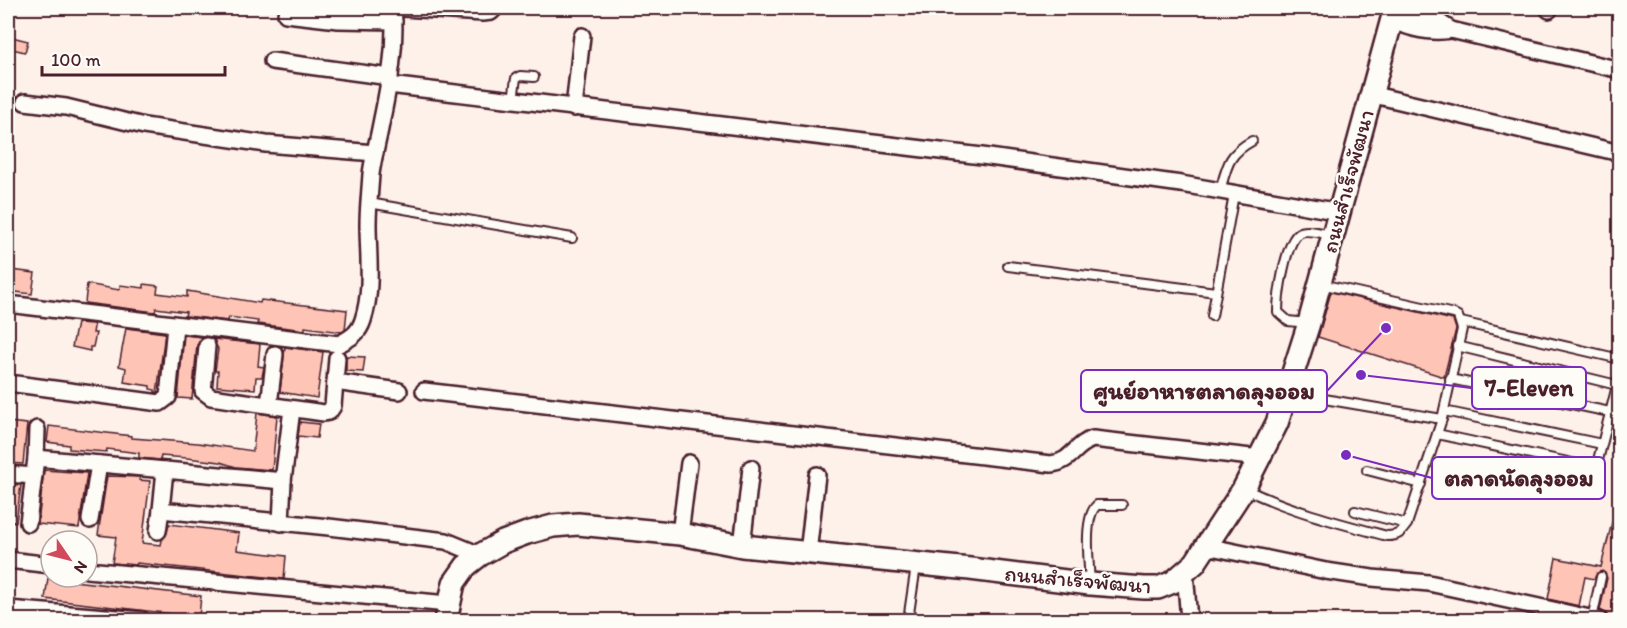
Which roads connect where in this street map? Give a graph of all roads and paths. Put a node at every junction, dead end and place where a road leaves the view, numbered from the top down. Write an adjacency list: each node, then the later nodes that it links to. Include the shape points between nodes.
1 (403, 8): 2 (street, via 483,13)
2 (495, 8)
3 (1394, 12): 8 (street, via 1420,30 1450,30); 11 (street, ถนนสำเร็จพัฒนา)
4 (286, 14): 5 (street, via 338,20)
5 (393, 14): 10 (street)
6 (582, 36): 14 (street)
7 (272, 61): 10 (street)
8 (1620, 70)
9 (534, 76): 12 (lane, via 516,78)
10 (390, 81): 12 (street); 16 (street)
11 (1370, 94): 17 (street); 20 (street, ถนนสำเร็จพัฒนา)
12 (513, 101): 14 (street)
13 (26, 102): 16 (street, via 66,107 144,126 266,144)
14 (574, 108): 18 (street, via 982,156)
15 (1252, 141): 18 (lane, via 1228,162)
16 (375, 153): 19 (street)
17 (1620, 153)
18 (1227, 192): 20 (street); 25 (lane)
19 (369, 203): 22 (lane); 30 (street, via 366,308 354,336 339,344)
20 (1340, 212): 21 (street, ถนนสำเร็จพัฒนา)
21 (1334, 235): 24 (street, ถนนสำเร็จพัฒนา); 29 (lane, via 1304,231 1293,240 1289,251 1278,312 1288,321)
22 (572, 238)
23 (1008, 266): 25 (lane)
24 (1320, 284): 28 (lane, via 1454,314); 29 (street, ถนนสำเร็จพัฒนา)
25 (1216, 292): 27 (lane)
26 (8, 304): 30 (street)
27 (1212, 316)
28 (1461, 322): 32 (lane); 35 (lane)
29 (1309, 323): 43 (street, ถนนสำเร็จพัฒนา)
30 (175, 326): 39 (street, via 165,402)
31 (207, 346): 44 (street, via 202,391 205,394)
32 (1457, 346): 37 (lane); 40 (lane)
33 (275, 354): 44 (street)
34 (337, 358): 38 (street)
35 (1620, 358)
36 (1620, 374): 40 (lane)
37 (1450, 379): 46 (lane); 47 (lane)
38 (335, 382): 41 (street); 45 (street, via 330,412)
39 (16, 384)
40 (1617, 385): 46 (lane)
41 (399, 391)
42 (424, 391): 52 (street, via 1051,464 1061,463 1093,440)
43 (1288, 392): 47 (lane); 52 (street, ถนนสำเร็จพัฒนา)
44 (268, 405): 45 (street)
45 (292, 410): 61 (street)
46 (1610, 412): 50 (lane)
47 (1443, 415): 49 (lane); 50 (lane)
48 (37, 429): 51 (street)
49 (1437, 434): 50 (lane, via 1596,468); 62 (lane)
50 (1602, 444)
51 (36, 458): 54 (street); 60 (street)
52 (1260, 458): 63 (street, ถนนสำเร็จพัฒนา)
53 (689, 462): 72 (street)
54 (99, 464): 56 (street); 67 (street)
55 (751, 468): 73 (street)
56 (165, 470): 61 (street); 65 (street)
57 (1367, 470): 62 (lane)
58 (8, 474): 60 (street)
59 (817, 475): 75 (street)
60 (34, 476): 68 (street)
61 (283, 481): 69 (street)
62 (1421, 484): 70 (lane)
63 (1244, 488): 70 (lane, via 1299,512 1387,536 1401,533); 74 (street, ถนนสำเร็จพัฒนา)
64 (1122, 506): 83 (lane, via 1097,505 1090,516)
65 (161, 510): 69 (street); 71 (street)
66 (1355, 511): 70 (lane)
67 (90, 520)
68 (28, 523)
69 (281, 523): 76 (street, via 446,541)
70 (1407, 525)
71 (158, 531)
72 (680, 534): 73 (street, ถนนสำเร็จพัฒนา); 76 (street, ถนนสำเร็จพัฒนา, via 578,524 553,526 503,542)
73 (742, 546): 75 (street, ถนนสำเร็จพัฒนา)
74 (1206, 546): 81 (street, ถนนสำเร็จพัฒนา); 86 (street, via 1326,571 1429,583)
75 (808, 553): 79 (street, ถนนสำเร็จพัฒนา)
76 (480, 555): 85 (street, ถนนสำเร็จพัฒนา, via 454,583)
77 (8, 560): 78 (street)
78 (39, 564)
79 (916, 564): 83 (street, ถนนสำเร็จพัฒนา); 88 (lane)
80 (99, 571): 85 (street)
81 (1185, 572): 83 (street, ถนนสำเร็จพัฒนา, via 1158,588); 89 (street)
82 (1602, 577): 86 (lane)
83 (1090, 584)
84 (8, 609): 87 (street)
85 (447, 612)
86 (1595, 620)
87 (142, 621)
88 (908, 621)
89 (1189, 621)

